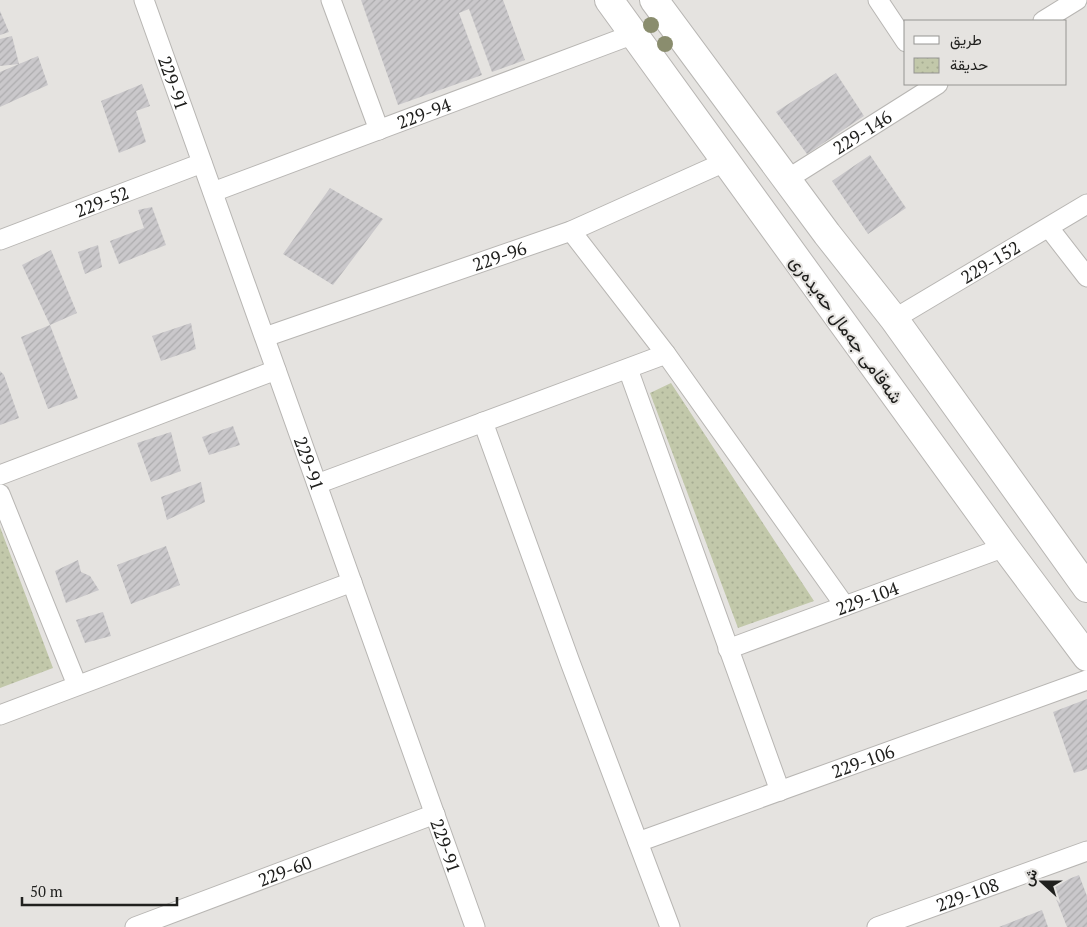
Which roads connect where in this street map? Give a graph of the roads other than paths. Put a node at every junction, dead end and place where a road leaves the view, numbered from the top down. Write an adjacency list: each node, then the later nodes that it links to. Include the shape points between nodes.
1 (144, 0): 13 (street, 229-91)
2 (331, 0): 11 (street)
3 (609, 0): 8 (main road, شەقامی جەمال حەیدەری)
4 (654, 0): 14 (main road)
5 (878, 0): 9 (street)
6 (1077, 0): 7 (street)
7 (1045, 20)
8 (634, 34): 11 (street, 229-94); 12 (main road, شەقامی جەمال حەیدەری)
9 (904, 39)
10 (933, 85): 14 (street, 229-146)
11 (379, 130): 15 (street, 229-94)
12 (727, 161): 18 (street, 229-96); 21 (main road, شەقامی جەمال حەیدەری)
13 (202, 163): 15 (street, 229-91); 20 (street, 229-52)
14 (786, 180): 19 (main road)
15 (213, 192): 24 (street, 229-91)
16 (1087, 204): 17 (street, 229-152)
17 (1049, 228): 22 (street); 23 (street, 229-152)
18 (571, 231): 24 (street, 229-96); 25 (street)
19 (827, 234): 21 (main road); 23 (main road)
20 (0, 240)
21 (795, 256): 32 (main road, شەقامی جەمال حەیدەری)
22 (1087, 277)
23 (894, 319): 34 (main road)
24 (265, 337): 27 (street, 229-91)
25 (666, 354): 26 (street); 35 (street)
26 (628, 369): 28 (street); 36 (street)
27 (276, 370): 29 (street); 30 (street, 229-91)
28 (483, 422): 30 (street); 43 (street)
29 (0, 475)
30 (317, 484): 33 (street, 229-91)
31 (0, 494): 39 (street)
32 (1005, 546): 35 (street, 229-104); 37 (main road, شەقامی جەمال حەیدەری)
33 (352, 582): 39 (street); 42 (street, 229-91)
34 (1087, 588)
35 (845, 606): 36 (street, 229-104)
36 (728, 648): 41 (street)
37 (1087, 657)
38 (1087, 680): 41 (street, 229-106)
39 (78, 686): 40 (street)
40 (0, 715)
41 (780, 791): 43 (street, 229-106)
42 (435, 814): 45 (street, 229-60); 46 (street, 229-91)
43 (638, 842): 47 (street)
44 (1087, 851): 48 (street, 229-108)
45 (135, 927)
46 (475, 927)
47 (670, 927)
48 (877, 927)

